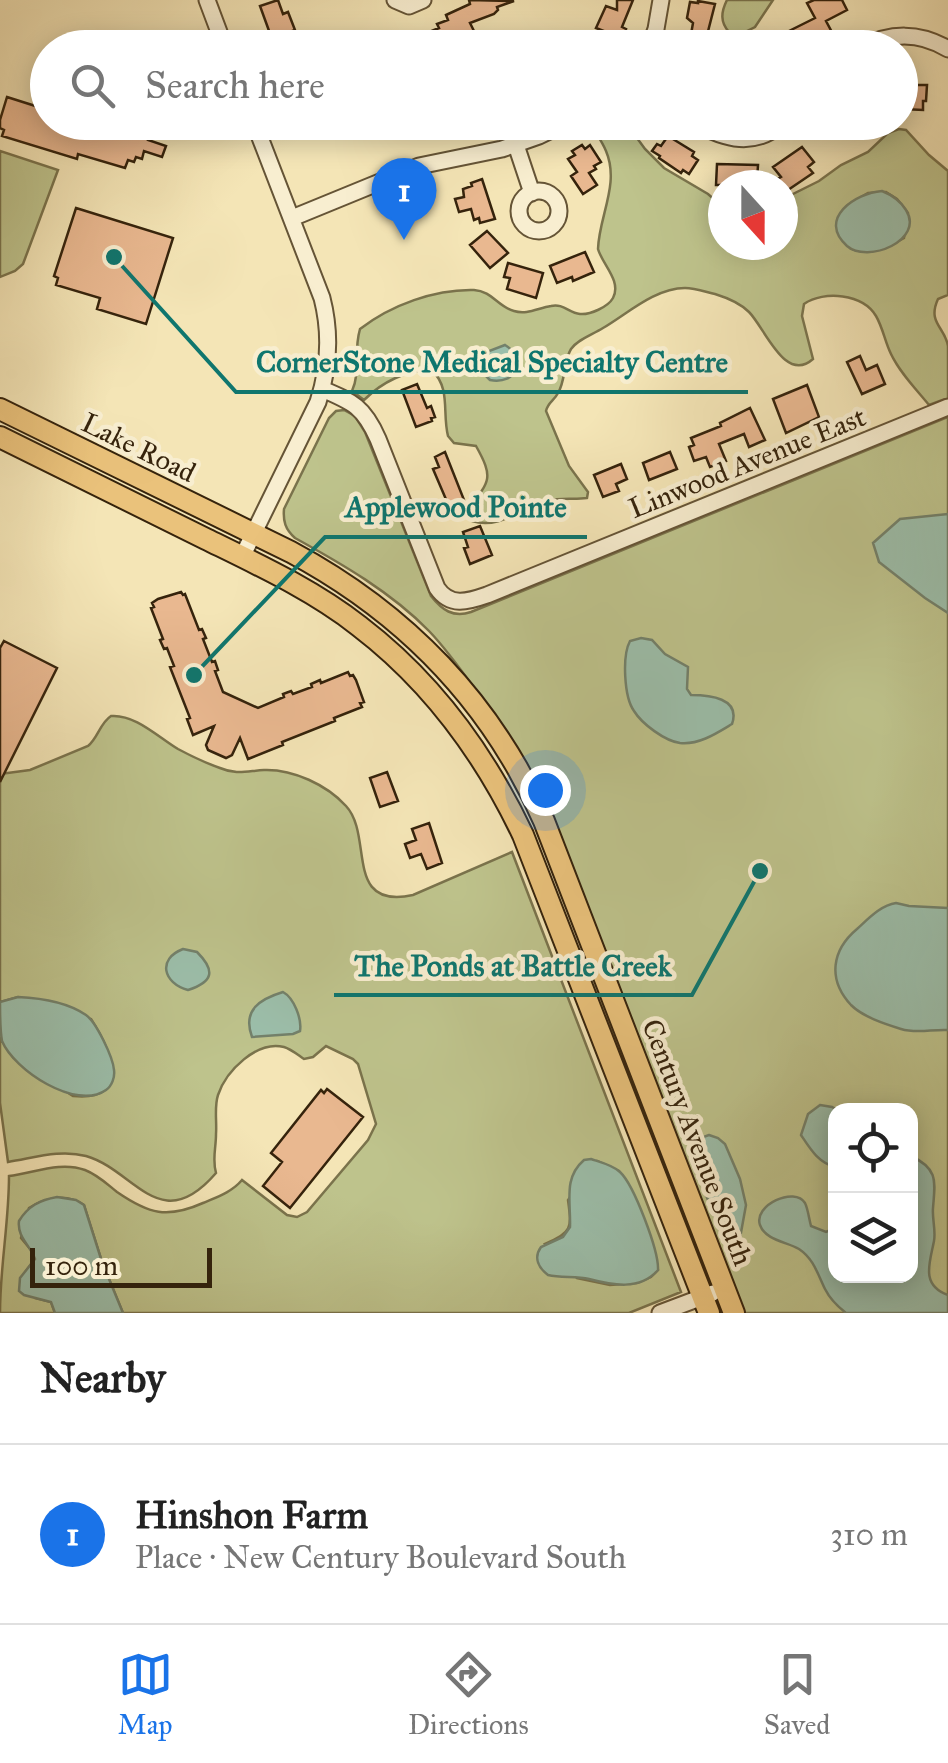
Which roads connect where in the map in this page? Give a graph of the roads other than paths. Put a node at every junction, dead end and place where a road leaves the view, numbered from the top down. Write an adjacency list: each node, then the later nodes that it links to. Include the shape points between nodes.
1 (207, 0): 5 (street)
2 (395, 0): 3 (street, via 409,6)
3 (423, 0)
4 (661, 0): 6 (street)
5 (218, 30)
6 (656, 30)
7 (918, 37): 8 (street)
8 (948, 49)
9 (261, 140): 13 (street)
10 (527, 140): 11 (street)
11 (516, 145): 12 (street); 13 (street, via 422,166)
12 (532, 193)
13 (292, 218): 14 (street, via 327,318)
14 (322, 389): 15 (street, Linwood Avenue East, via 366,415 437,588 452,601 466,602); 18 (street)
15 (948, 408)
16 (0, 409): 18 (main road, Lake Road)
17 (0, 437): 19 (main road, Lake Road)
18 (254, 534): 19 (street); 20 (main road, Century Avenue South, via 332,575 406,630 465,690 510,754 550,834)
19 (242, 557): 21 (main road, Century Avenue South, via 331,605 390,652 442,705 491,772 527,845)
20 (724, 1288): 21 (street); 23 (main road, Century Avenue South)
21 (706, 1305): 22 (street)
22 (660, 1313)
23 (734, 1313)

